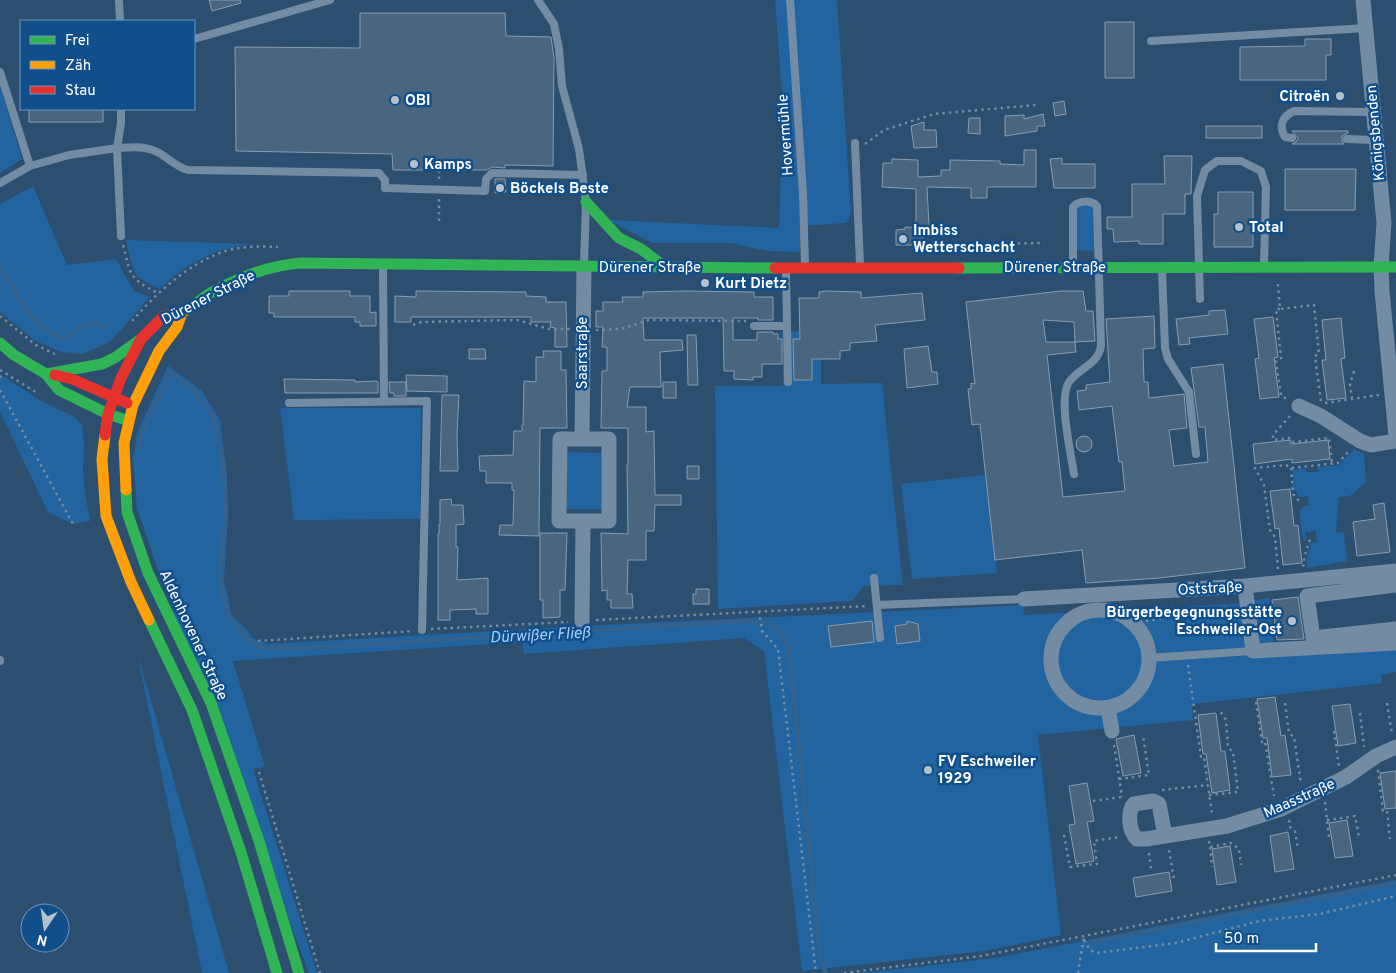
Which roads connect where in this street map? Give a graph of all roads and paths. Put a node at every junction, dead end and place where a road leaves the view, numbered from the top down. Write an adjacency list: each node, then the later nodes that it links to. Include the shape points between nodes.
1 (119, 0): 6 (lane)
2 (330, 0): 8 (lane)
3 (538, 0): 21 (lane, via 554,24 562,86)
4 (790, 0): 39 (lane, Hovermühle)
5 (1363, 0): 7 (street, Königsbenden)
6 (120, 20)
7 (1366, 28): 9 (lane); 13 (street, Königsbenden)
8 (195, 39)
9 (1151, 41)
10 (0, 72): 20 (lane)
11 (1036, 105): 19 (path, via 934,114 884,130)
12 (121, 110): 18 (lane)
13 (1373, 112): 14 (lane, via 1294,111 1282,121 1282,134); 16 (street, Königsbenden)
14 (1292, 138)
15 (1348, 139): 16 (lane)
16 (1375, 140): 37 (street, Königsbenden)
17 (855, 143): 19 (lane)
18 (117, 148): 20 (lane, via 69,154); 21 (lane, via 154,150 188,170 379,173 386,188 485,190 486,179 492,173); 24 (lane)
19 (855, 152): 30 (lane)
20 (30, 166): 22 (lane)
21 (583, 174): 23 (lane)
22 (0, 183)
23 (586, 202): 28 (lane); 29 (main road, via 619,238)
24 (121, 236): 40 (path, via 130,273 139,283)
25 (1044, 243): 26 (path, via 932,245)
26 (913, 249)
27 (383, 265): 28 (main road, Dürener Straße); 44 (main road, Dürener Straße, via 280,265 232,281); 56 (lane)
28 (584, 267): 29 (main road, Dürener Straße); 64 (street, Saarstraße)
29 (665, 267): 38 (main road, Dürener Straße)
30 (860, 267): 31 (main road, Dürener Straße); 39 (main road, Dürener Straße)
31 (1073, 267): 32 (main road, Dürener Straße); 32 (lane, via 1073,210 1075,204 1085,202 1097,206)
32 (1099, 267): 33 (main road, Dürener Straße); 70 (lane, via 1100,352 1069,382 1065,395)
33 (1162, 267): 34 (main road, Dürener Straße); 67 (lane, via 1165,348 1168,359 1189,392)
34 (1199, 267): 35 (main road, Dürener Straße); 35 (lane, via 1197,196 1205,170 1217,160 1241,161 1261,171 1266,187); 41 (lane)
35 (1264, 267): 36 (main road, Dürener Straße)
36 (1277, 267): 37 (main road, Dürener Straße); 43 (path)
37 (1389, 267): 42 (street, Königsbenden)
38 (786, 268): 39 (main road, Dürener Straße); 46 (lane)
39 (806, 268)
40 (158, 293)
41 (1200, 299)
42 (1389, 305): 53 (street, Königsbenden)
43 (1280, 309): 59 (path, via 1276,309 1281,358 1276,361 1281,396); 60 (path, via 1314,305)
44 (182, 313): 47 (main road, Dürener Straße, via 164,316); 58 (main road, Aldenhovener Straße, via 178,327 159,351)
45 (754, 326): 46 (lane)
46 (787, 326): 51 (lane)
47 (141, 339): 50 (main road, via 104,363); 54 (main road, Dürener Straße)
48 (0, 343): 50 (main road)
49 (1355, 368): 55 (path, via 1350,384)
50 (46, 374): 54 (main road, via 72,378); 61 (main road, via 59,390)
51 (788, 382)
52 (0, 390): 73 (path)
53 (1391, 393): 55 (path); 63 (street, Königsbenden)
54 (113, 398): 58 (main road); 61 (main road)
55 (1352, 399): 60 (path)
56 (384, 402): 57 (lane); 92 (lane, via 427,401)
57 (289, 403)
58 (133, 405): 62 (main road, Aldenhovener Straße)
59 (1299, 406): 60 (street); 68 (path, via 1273,434 1273,440 1291,438 1293,442 1329,438)
60 (1321, 410): 65 (street)
61 (108, 414): 62 (main road); 137 (main road, via 102,459 106,516 131,582 192,710 241,852)
62 (128, 420): 138 (main road, Aldenhovener Straße, via 124,443 127,512 148,573 211,703 259,841)
63 (1396, 436)
64 (582, 439): 72 (street, via 560,439 559,521); 72 (street, via 609,439 609,521)
65 (1360, 441): 66 (street, via 1371,445); 68 (path, via 1338,462)
66 (1396, 441)
67 (1196, 454)
68 (1332, 463): 69 (path)
69 (1291, 468): 71 (path, via 1293,494); 78 (path, via 1286,465 1255,468 1264,486)
70 (1074, 474)
71 (1300, 502)
72 (583, 521): 89 (street)
73 (72, 524)
74 (1311, 536): 75 (path, via 1304,565)
75 (1295, 566)
76 (1287, 568): 78 (path)
77 (1396, 572): 82 (street, Oststraße)
78 (1279, 576): 81 (street, Oststraße); 82 (street, Oststraße)
79 (874, 578): 85 (lane)
80 (1396, 585): 82 (street)
81 (1245, 586): 83 (street, Oststraße); 97 (street)
82 (1317, 587): 95 (street, via 1307,596 1313,638)
83 (1096, 594): 84 (street, Oststraße); 86 (street)
84 (1024, 599): 85 (lane)
85 (877, 605): 87 (path); 93 (lane)
86 (1098, 610): 90 (street, via 1120,615); 103 (street, via 1081,614 1064,626 1051,653 1052,671 1058,685 1074,701 1094,708)
87 (759, 611): 89 (path); 140 (path, via 760,627 778,649)
88 (1166, 618): 90 (path)
89 (582, 621): 92 (path)
90 (1132, 623): 99 (street, via 1145,641)
91 (1396, 629): 95 (street)
92 (422, 630): 94 (path)
93 (880, 638)
94 (258, 641)
95 (1324, 642): 96 (street); 97 (street)
96 (1396, 643)
97 (1253, 651): 98 (lane)
98 (1186, 655): 99 (lane); 115 (path)
99 (1149, 658): 103 (street, via 1144,680 1137,691)
100 (1256, 702): 119 (path, via 1273,796)
101 (1285, 703): 116 (path, via 1289,733 1294,737)
102 (1387, 703): 109 (path)
103 (1108, 708): 106 (street)
104 (1220, 711): 115 (path, via 1226,720 1238,792)
105 (1360, 713): 110 (path)
106 (1112, 731): 112 (path)
107 (1334, 732): 113 (path)
108 (1143, 736): 112 (path, via 1149,775)
109 (1395, 748): 110 (street, Maasstraße)
110 (1371, 760): 113 (street, Maasstraße); 127 (path, via 1383,811 1387,811)
111 (258, 772): 139 (path)
112 (1119, 779): 118 (path)
113 (1341, 779): 114 (street, Maasstraße)
114 (1323, 788): 116 (street, Maasstraße); 120 (path)
115 (1209, 795): 121 (path)
116 (1303, 798): 119 (street, Maasstraße)
117 (1092, 801): 118 (path)
118 (1126, 802): 123 (street); 124 (street, via 1154,801 1159,804)
119 (1282, 808): 121 (street, Maasstraße, via 1227,826); 129 (path, via 1295,831)
120 (1327, 820): 125 (path, via 1355,816); 126 (path)
121 (1210, 828): 124 (street, Maasstraße); 128 (path)
122 (1064, 835): 123 (path, via 1070,867 1097,864 1094,841)
123 (1133, 835): 124 (street, Maasstraße, via 1142,840)
124 (1166, 836): 133 (path)
125 (1359, 837)
126 (1329, 838)
127 (1390, 839)
128 (1210, 847): 130 (path, via 1231,842 1239,849); 131 (path)
129 (1298, 849)
130 (1242, 865)
131 (1212, 867)
132 (1396, 876): 135 (path)
133 (1174, 880)
134 (1396, 896): 136 (path, via 1320,914 1259,921 1176,943 1096,953)
135 (1084, 936): 136 (path); 141 (path, via 982,956)
136 (1084, 940): 142 (path)
137 (277, 973)
138 (299, 973)
139 (320, 973)
140 (816, 973)
141 (844, 973)
142 (1078, 973)

